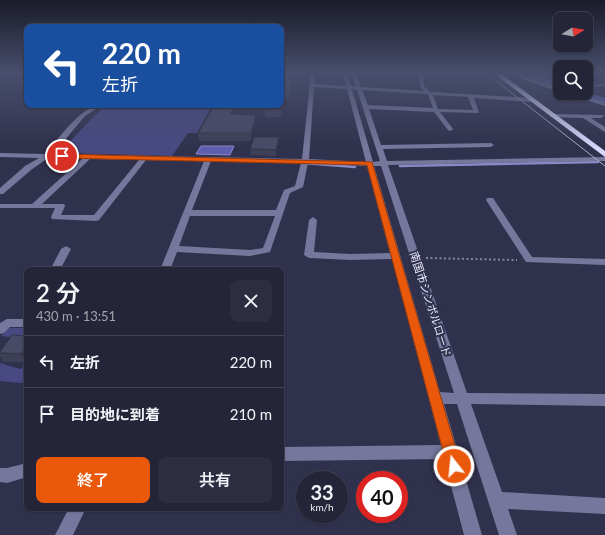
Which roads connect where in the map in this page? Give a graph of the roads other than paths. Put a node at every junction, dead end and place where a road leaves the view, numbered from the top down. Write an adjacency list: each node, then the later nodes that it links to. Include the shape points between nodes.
1 (311, 98): 29 (street)
2 (355, 98): 31 (street, 南国市シンボルロード)
3 (360, 98): 11 (street, 南国市シンボルロード)
4 (431, 98): 13 (street)
5 (471, 98): 13 (street, via 477,112)
6 (507, 98): 8 (street)
7 (529, 98): 8 (highway)
8 (532, 100): 14 (highway)
9 (592, 100): 10 (street)
10 (605, 104)
11 (365, 107): 13 (street); 21 (street, 南国市シンボルロード)
12 (94, 108): 24 (street, via 83,115)
13 (436, 110): 17 (street)
14 (553, 116): 15 (street); 23 (highway)
15 (584, 116): 16 (street); 18 (street)
16 (601, 116)
17 (450, 129)
18 (605, 130)
19 (465, 146): 20 (street); 21 (street); 30 (street)
20 (491, 146)
21 (379, 147): 32 (street, 南国市シンボルロード)
22 (0, 155): 24 (street)
23 (605, 155)
24 (48, 156): 25 (street); 33 (street, via 28,168)
25 (89, 156): 26 (street); 36 (street)
26 (145, 157): 27 (street); 36 (street, via 96,218 55,217 61,206)
27 (208, 159): 29 (street); 37 (street)
28 (605, 159): 30 (street)
29 (305, 161): 31 (street); 38 (street, via 299,186 287,192)
30 (479, 162): 32 (street)
31 (369, 164): 32 (street); 42 (street, 南国市シンボルロード)
32 (384, 164): 49 (street, 南国市シンボルロード)
33 (0, 192)
34 (490, 200): 43 (street, via 529,260)
35 (0, 206): 36 (street)
36 (34, 206)
37 (187, 213): 38 (street); 41 (street)
38 (280, 213): 41 (street, via 267,250 250,253)
39 (313, 220): 42 (street, via 310,255)
40 (66, 249): 44 (street)
41 (173, 249): 45 (street)
42 (395, 256): 48 (street, 南国市シンボルロード)
43 (605, 262)
44 (57, 267)
45 (166, 267)
46 (24, 323): 47 (street, via 7,323)
47 (0, 330)
48 (435, 398): 49 (street); 51 (street, 南国市シンボルロード)
49 (462, 398): 50 (street); 55 (street, 南国市シンボルロード)
50 (605, 400)
51 (450, 452): 52 (street); 59 (street, 南国市シンボルロード)
52 (284, 454)
53 (24, 470): 54 (street)
54 (0, 475)
55 (496, 500): 56 (street); 60 (street, 南国市シンボルロード)
56 (605, 506)
57 (76, 511): 58 (street)
58 (64, 535)
59 (473, 535)
60 (508, 535)

